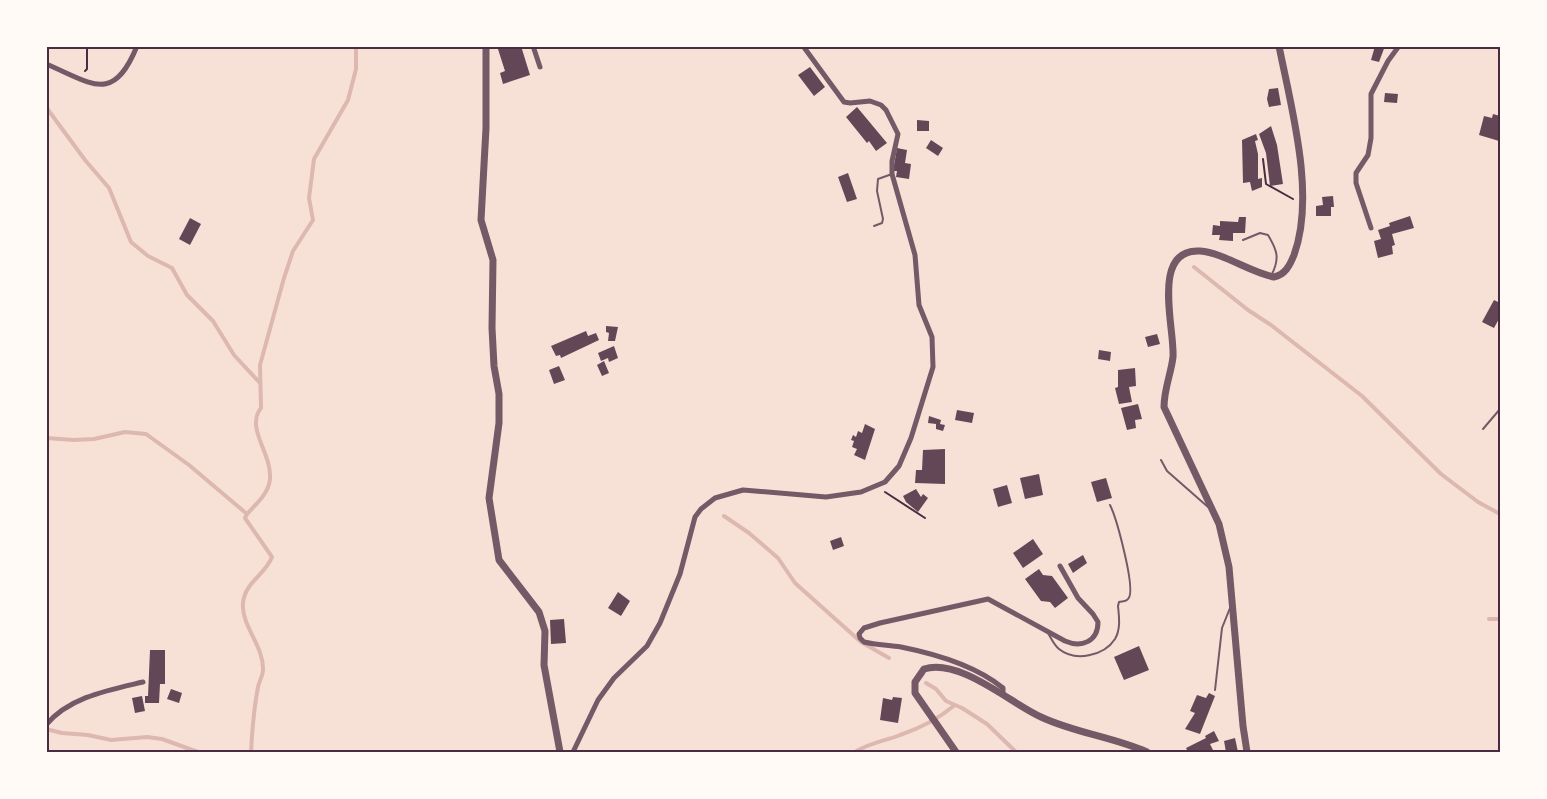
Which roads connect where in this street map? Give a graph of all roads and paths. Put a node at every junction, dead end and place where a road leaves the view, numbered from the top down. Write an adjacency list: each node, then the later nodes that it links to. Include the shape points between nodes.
1 (87, 46): 10 (path, via 87,69)
2 (137, 46): 10 (street, via 129,65 113,83 96,84)
3 (486, 46): 32 (street, via 481,220 493,260 492,328 499,394 489,498 499,560 539,612 545,631 544,665)
4 (533, 46): 9 (street)
5 (803, 46): 12 (street, via 844,102 870,101 886,110 898,134)
6 (1279, 46): 13 (street, via 1296,130)
7 (1399, 46): 15 (street, via 1371,94 1368,155 1356,173)
8 (46, 64): 10 (street)
9 (540, 68)
10 (75, 76)
11 (1263, 159): 13 (path, via 1266,184)
12 (892, 174): 14 (lane, via 878,179 883,219); 21 (street, via 915,255 919,305 932,337 933,367 911,438 895,473)
13 (1302, 207): 17 (street, via 1293,258 1285,272)
14 (874, 226)
15 (1371, 228)
16 (1243, 240): 17 (lane, via 1263,232 1268,235 1278,258)
17 (1271, 277): 23 (street, via 1198,251 1179,258 1170,270 1168,305 1173,357 1164,406)
18 (1500, 409): 19 (lane)
19 (1483, 429)
20 (1161, 460): 23 (lane, via 1167,471)
21 (874, 488): 24 (path, via 898,498); 33 (street, via 826,497 743,490 715,498 701,509 660,623 647,646 598,700)
22 (1110, 505): 27 (lane, via 1125,554 1130,589 1130,598 1119,602 1119,628 1114,639 1094,654 1080,656 1059,649)
23 (1213, 511): 26 (street, via 1228,567)
24 (925, 518)
25 (1060, 566): 27 (street, via 1078,598 1096,618 1098,628 1092,639 1079,645)
26 (1231, 603): 29 (lane, via 1222,628); 36 (street)
27 (1048, 633): 30 (street, via 987,599 880,623 862,629 859,634 864,642 901,647 963,665 991,678 1003,688)
28 (142, 682): 31 (street, via 91,694)
29 (1215, 690)
30 (1003, 694): 34 (street, via 980,680 948,670 928,668 919,674 914,686 917,698); 35 (street, via 1042,718)
31 (46, 725)
32 (560, 753)
33 (573, 753)
34 (956, 753)
35 (1147, 753)
36 (1247, 753)

